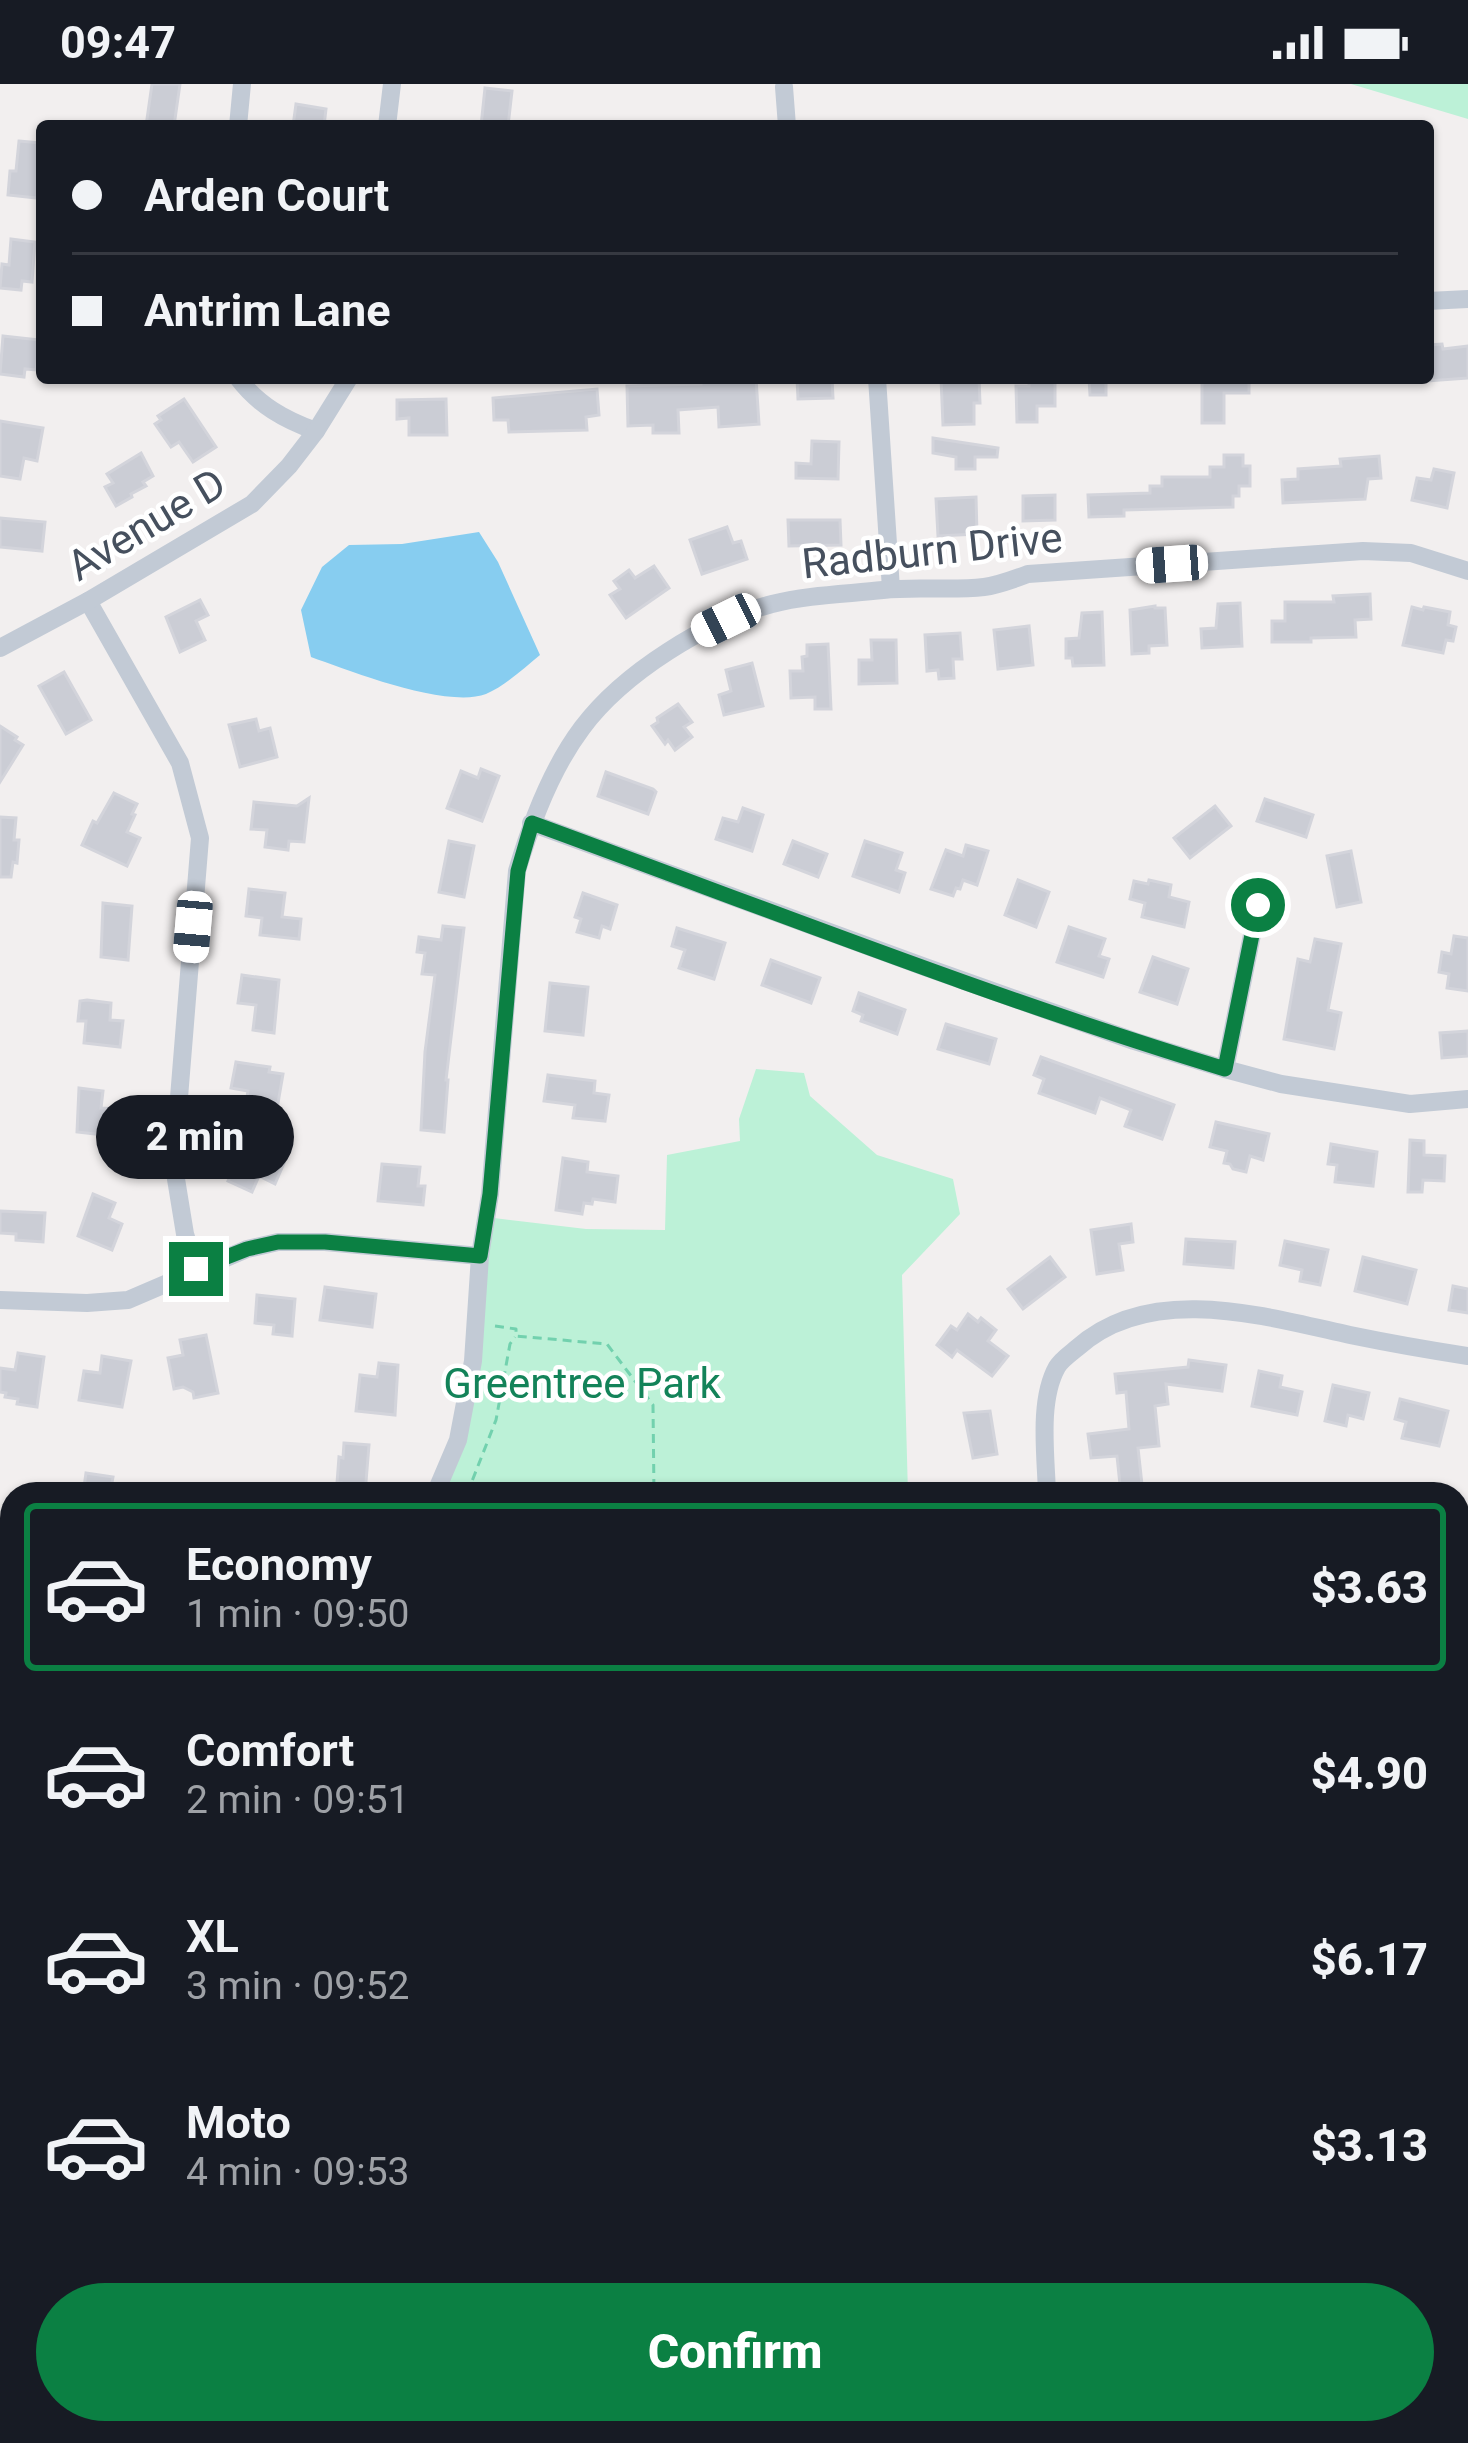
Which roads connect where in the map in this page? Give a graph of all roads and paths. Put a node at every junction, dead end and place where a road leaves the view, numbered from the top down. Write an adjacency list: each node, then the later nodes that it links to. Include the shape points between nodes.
1 (242, 84): 4 (street)
2 (392, 84): 5 (street)
3 (784, 87): 6 (street)
4 (239, 120)
5 (388, 120)
6 (787, 120)
7 (1468, 299): 8 (street)
8 (1434, 301)
9 (244, 384): 12 (street, via 284,419)
10 (345, 384): 12 (street, Avenue D)
11 (877, 384): 14 (street)
12 (316, 431): 15 (street, Avenue D, via 252,504)
13 (1468, 571): 14 (street, Radburn Drive, via 1363,550)
14 (891, 589): 17 (street, Radburn Drive, via 774,603 674,646 584,725)
15 (88, 601): 16 (street, Avenue D); 22 (street, via 181,763 200,838 176,1180)
16 (0, 648)
17 (532, 823): 19 (street); 21 (street, Radburn Drive, via 518,871)
18 (1258, 905): 19 (street)
19 (1225, 1069): 20 (street, via 1410,1104)
20 (1468, 1099)
21 (480, 1256): 22 (street, via 278,1242); 24 (street, Radburn Drive)
22 (196, 1269): 23 (street, via 128,1300)
23 (0, 1300)
24 (476, 1324): 25 (path, via 516,1329); 27 (street, Radburn Drive, via 458,1440)
25 (516, 1336): 28 (path); 29 (path, via 607,1344 653,1405)
26 (1468, 1355): 30 (street, via 1220,1310 1118,1320 1058,1365 1045,1411)
27 (441, 1482)
28 (472, 1482)
29 (654, 1482)
30 (1047, 1482)

